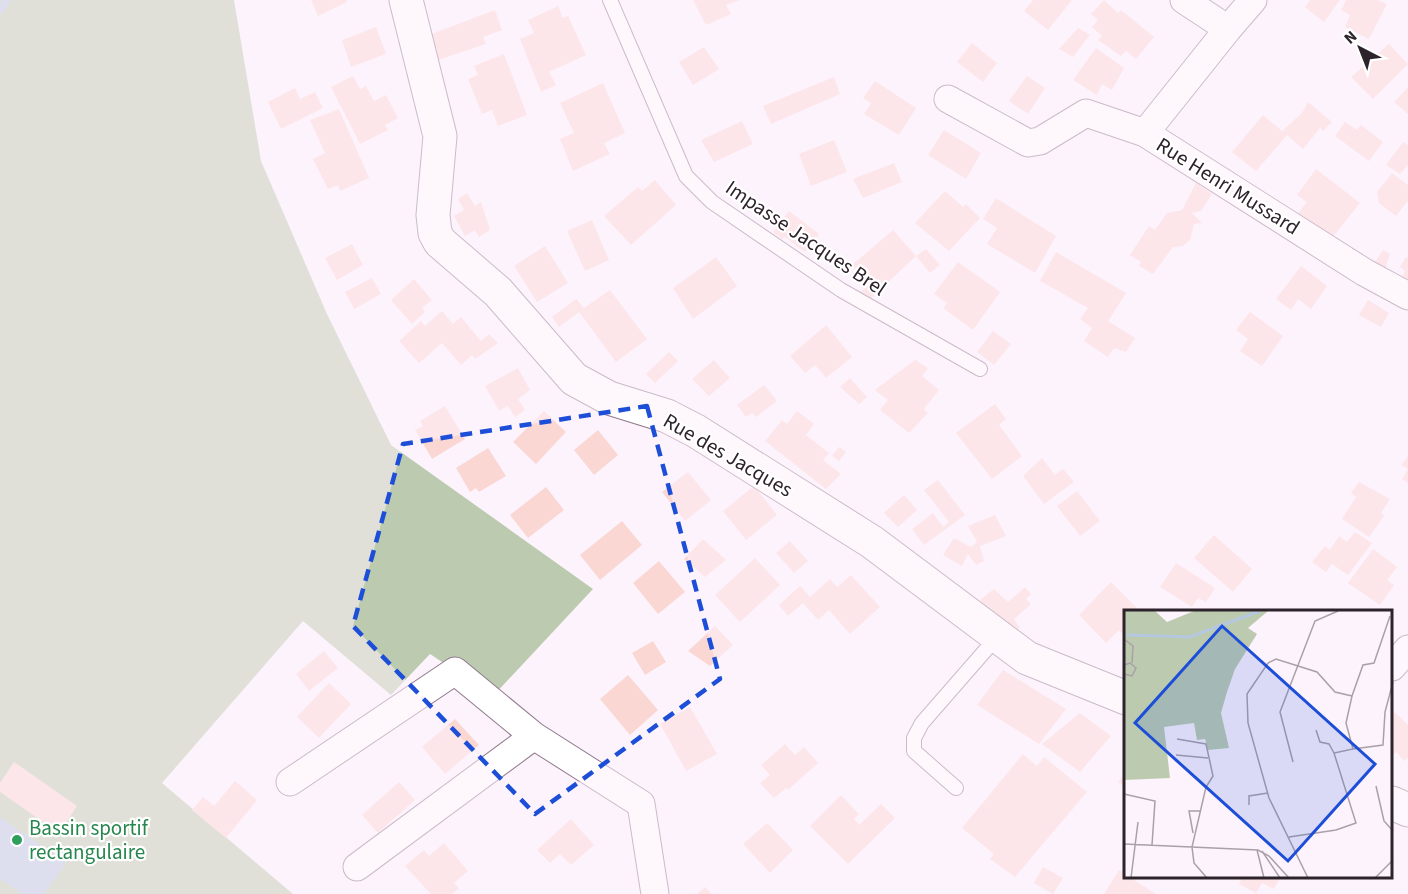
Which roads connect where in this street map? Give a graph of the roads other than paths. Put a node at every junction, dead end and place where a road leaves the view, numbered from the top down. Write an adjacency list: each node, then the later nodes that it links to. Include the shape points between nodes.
1 (406, 0): 10 (street, Rue des Jacques, via 441,136 433,216 435,233 448,251 498,292 574,379 609,398 678,421 729,450 934,585)
2 (610, 0): 9 (lane, Impasse Jacques Brel, via 686,176 712,202 841,290)
3 (1184, 0): 5 (street)
4 (1253, 0): 5 (street, Rue Henri Mussard)
5 (1228, 29): 7 (street, Rue Henri Mussard)
6 (948, 99): 7 (street, via 1028,143 1040,141 1086,113)
7 (1145, 133): 8 (street, Rue Henri Mussard)
8 (1408, 296)
9 (980, 369)
10 (998, 637): 13 (street, Rue des Jacques, via 1026,658); 16 (lane, via 922,723 914,738 914,751)
11 (1408, 649): 12 (street)
12 (1393, 666)
13 (1124, 697)
14 (534, 736): 15 (street, via 455,671); 19 (street); 20 (street, via 641,804)
15 (290, 782)
16 (956, 788)
17 (1393, 803): 18 (street)
18 (1408, 810)
19 (357, 867)
20 (655, 894)

